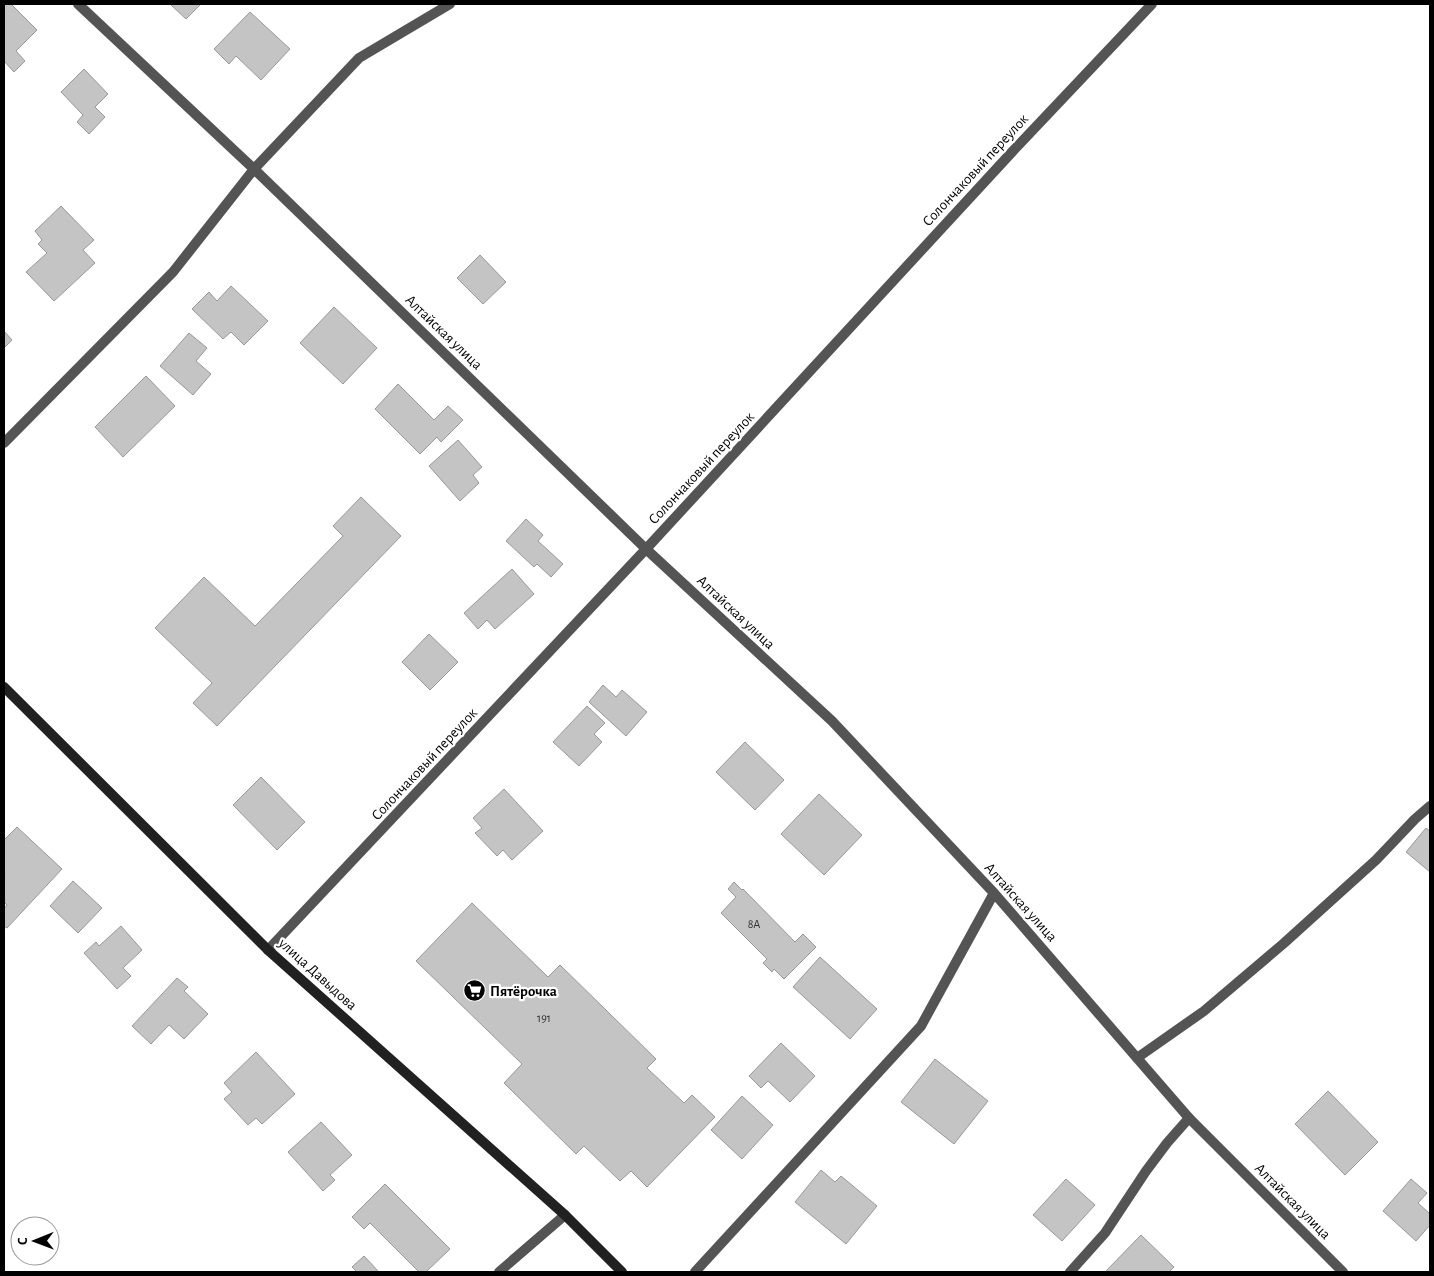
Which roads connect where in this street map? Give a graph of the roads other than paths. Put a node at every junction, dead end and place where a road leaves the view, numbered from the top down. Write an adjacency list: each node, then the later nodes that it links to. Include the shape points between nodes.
1 (78, 4): 4 (street, Алтайская улица)
2 (450, 4): 4 (street, via 359,58)
3 (1152, 4): 6 (street, Солончаковый переулок)
4 (254, 169): 5 (street, via 173,272); 6 (street, Алтайская улица)
5 (4, 443)
6 (646, 550): 9 (street, Алтайская улица, via 832,721); 10 (street, Солончаковый переулок)
7 (4, 687): 10 (main road, улица Давыдова)
8 (1430, 806): 11 (street, via 1283,944 1204,1011)
9 (994, 893): 11 (street, Алтайская улица); 16 (street, via 921,1026)
10 (268, 950): 13 (main road, улица Давыдова)
11 (1137, 1058): 12 (street, Алтайская улица)
12 (1189, 1118): 17 (street, via 1146,1171 1105,1233); 18 (street, Алтайская улица)
13 (565, 1215): 14 (street); 15 (main road, улица Давыдова)
14 (499, 1272)
15 (622, 1272)
16 (695, 1272)
17 (1070, 1272)
18 (1343, 1272)

